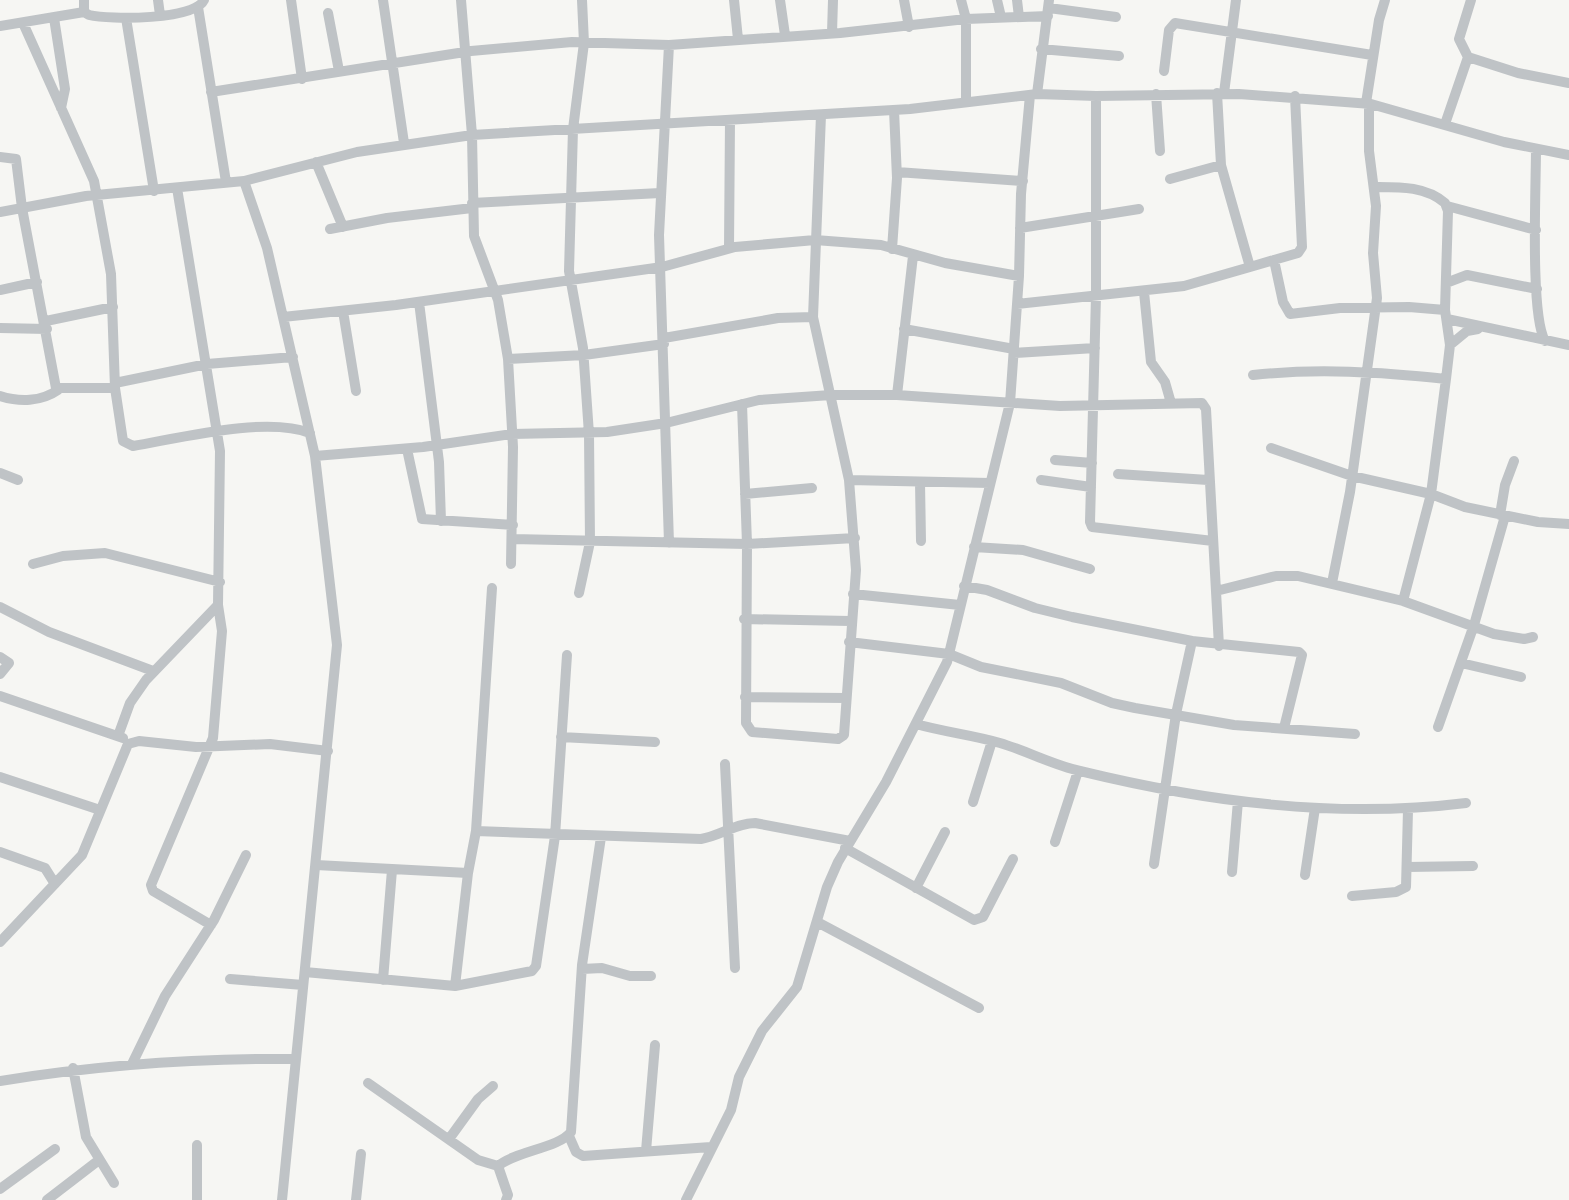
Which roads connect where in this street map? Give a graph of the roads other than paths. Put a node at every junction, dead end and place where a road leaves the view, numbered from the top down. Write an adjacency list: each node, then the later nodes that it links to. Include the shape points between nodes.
1 (84, 0): 19 (street)
2 (158, 0): 21 (street)
3 (291, 0): 45 (street)
4 (383, 0): 42 (street)
5 (461, 0): 38 (street)
6 (582, 0): 35 (street)
7 (734, 0): 34 (street)
8 (780, 0): 33 (street)
9 (833, 0): 32 (street)
10 (904, 0): 30 (street)
11 (961, 0): 27 (street)
12 (997, 0): 22 (street)
13 (1017, 0): 23 (street)
14 (1236, 0): 31 (street)
15 (1385, 0): 39 (street)
16 (1471, 0): 41 (street, via 1460,39)
17 (201, 4): 21 (street); 47 (street)
18 (1049, 8): 23 (street); 24 (street); 37 (street)
19 (85, 12): 25 (street); 26 (street)
20 (328, 13): 43 (street)
21 (160, 15): 26 (street)
22 (1001, 17): 23 (street); 27 (street)
23 (1018, 17)
24 (1116, 17)
25 (54, 18): 28 (street); 55 (street, via 65,89)
26 (126, 18): 77 (street)
27 (966, 19): 30 (street); 53 (street)
28 (23, 23): 29 (street); 55 (street)
29 (0, 26)
30 (909, 27): 32 (street)
31 (1231, 30): 39 (street); 44 (street, via 1175,23 1169,30); 48 (street)
32 (832, 33): 33 (street)
33 (785, 36): 34 (street)
34 (738, 39): 36 (street)
35 (583, 43): 36 (street); 38 (street); 61 (street)
36 (669, 45): 60 (street)
37 (1041, 49): 40 (street); 49 (street)
38 (466, 52): 42 (street); 62 (street)
39 (1373, 55): 54 (street)
40 (1119, 56)
41 (1468, 57): 46 (street); 59 (street)
42 (392, 61): 43 (street); 63 (street)
43 (339, 71): 45 (street)
44 (1164, 71)
45 (302, 79): 47 (street)
46 (1569, 83)
47 (211, 92): 74 (street)
48 (1221, 93): 50 (street); 52 (street); 69 (street)
49 (1034, 94): 51 (street); 53 (street); 73 (street)
50 (1148, 94): 51 (street); 65 (street)
51 (1096, 96): 86 (street)
52 (1295, 96): 54 (street); 95 (street, via 1302,247 1298,253)
53 (966, 101): 56 (street)
54 (1367, 103): 59 (street); 75 (street)
55 (61, 108): 79 (street)
56 (894, 110): 57 (street); 70 (street)
57 (821, 115): 58 (street); 91 (street)
58 (730, 120): 60 (street); 92 (street)
59 (1445, 124): 64 (street)
60 (665, 125): 61 (street); 78 (street)
61 (573, 129): 62 (street); 80 (street)
62 (472, 135): 63 (street); 81 (street)
63 (404, 143): 68 (street)
64 (1536, 149): 66 (street); 90 (street)
65 (1160, 151)
66 (1569, 155)
67 (0, 157): 83 (street, via 16,159)
68 (316, 162): 72 (street); 87 (street)
69 (1221, 165): 71 (street); 97 (street)
70 (897, 172): 73 (street); 93 (street)
71 (1170, 179)
72 (244, 181): 74 (street); 113 (street, via 267,248)
73 (1023, 181): 88 (street)
74 (226, 182): 76 (street)
75 (1374, 187): 82 (street, via 1417,190 1440,198); 110 (street)
76 (177, 188): 77 (street); 130 (street)
77 (154, 191): 79 (street)
78 (660, 193): 80 (street); 96 (street)
79 (97, 195): 83 (street); 109 (street)
80 (570, 199): 81 (street); 99 (street)
81 (472, 206): 87 (street); 102 (street, via 476,246)
82 (1447, 206): 90 (street); 101 (street)
83 (22, 208): 85 (street); 100 (street)
84 (1139, 209): 86 (street)
85 (0, 212)
86 (1095, 217): 88 (street); 106 (street)
87 (343, 227): 89 (street)
88 (1020, 228): 98 (street)
89 (330, 229)
90 (1536, 230): 103 (street)
91 (815, 240): 92 (street); 93 (street); 114 (street)
92 (729, 248): 96 (street)
93 (892, 248): 94 (street)
94 (913, 256): 98 (street); 117 (street)
95 (1274, 260): 97 (street); 110 (street, via 1288,312)
96 (662, 267): 99 (street); 121 (street)
97 (1251, 267): 105 (street)
98 (1019, 276): 108 (street)
99 (571, 278): 102 (street); 127 (street)
100 (37, 282): 104 (street); 115 (street)
101 (1446, 283): 103 (street, via 1467,275); 112 (street)
102 (494, 288): 107 (street); 129 (street)
103 (1537, 289): 119 (street)
104 (0, 290)
105 (1144, 292): 106 (street); 141 (street, via 1151,362 1165,382)
106 (1096, 296): 108 (street); 125 (street)
107 (419, 302): 111 (street); 149 (street)
108 (1017, 304): 126 (street)
109 (113, 307): 115 (street); 134 (street)
110 (1376, 309): 112 (street, via 1409,307); 131 (street)
111 (343, 311): 113 (street); 136 (street)
112 (1446, 315): 118 (street); 123 (street)
113 (283, 317): 128 (street)
114 (813, 317): 121 (street, via 778,318); 137 (street)
115 (46, 325): 116 (street); 135 (street)
116 (0, 328)
117 (904, 329): 126 (street); 138 (street)
118 (1482, 329): 120 (street); 123 (street, via 1467,331)
119 (1539, 330): 120 (street); 122 (street)
120 (1531, 338): 122 (street)
121 (664, 341): 127 (street); 144 (street)
122 (1545, 341): 124 (street)
123 (1450, 345): 133 (street)
124 (1569, 345)
125 (1095, 348): 126 (street); 143 (street)
126 (1014, 351): 140 (street)
127 (584, 355): 129 (street); 148 (street)
128 (293, 357): 130 (street); 146 (street)
129 (508, 359): 147 (street)
130 (207, 364): 134 (street); 145 (street)
131 (1368, 371): 132 (street); 133 (street); 158 (street)
132 (1253, 375)
133 (1446, 379): 168 (street)
134 (115, 385): 135 (street); 145 (street, via 121,433 129,446)
135 (58, 390): 139 (street, via 22,400)
136 (356, 391)
137 (831, 395): 138 (street); 142 (street); 160 (street)
138 (897, 395): 140 (street)
139 (0, 396)
140 (1010, 403): 143 (street); 164 (street)
141 (1171, 403): 143 (street); 162 (street, via 1205,405)
142 (742, 404): 144 (street); 167 (street)
143 (1094, 405): 155 (street)
144 (666, 423): 148 (street); 178 (street)
145 (217, 432): 146 (street, via 294,428); 184 (street)
146 (310, 433): 152 (street)
147 (512, 434): 148 (street); 149 (street); 172 (street)
148 (589, 434): 177 (street)
149 (437, 445): 151 (street); 170 (street)
150 (1271, 448): 158 (street)
151 (407, 449): 152 (street); 170 (street, via 421,518)
152 (315, 456): 223 (street, via 337,645)
153 (1055, 460): 155 (street)
154 (1514, 461): 169 (street, via 1505,485)
155 (1092, 463): 165 (street)
156 (0, 473): 159 (street)
157 (1118, 474): 162 (street)
158 (1352, 476): 168 (street); 185 (street)
159 (18, 480)
160 (849, 480): 163 (street); 173 (street)
161 (1041, 480): 165 (street)
162 (1208, 480): 176 (street)
163 (920, 482): 164 (street); 175 (street)
164 (990, 483): 180 (street)
165 (1091, 487): 176 (street, via 1092,527)
166 (812, 488): 167 (street)
167 (745, 494): 179 (street)
168 (1431, 494): 169 (street); 191 (street)
169 (1502, 515): 171 (street); 197 (street)
170 (441, 521): 172 (street)
171 (1569, 524)
172 (513, 525): 174 (street)
173 (855, 538): 179 (street); 190 (street)
174 (512, 539): 177 (street); 182 (street)
175 (921, 541)
176 (1213, 541): 188 (street)
177 (590, 542): 178 (street); 189 (street)
178 (669, 543): 179 (street)
179 (747, 544): 195 (street)
180 (974, 547): 183 (street, via 1023,550); 186 (street)
181 (33, 564): 184 (street, via 105,552)
182 (511, 564)
183 (1090, 569)
184 (220, 582): 192 (street)
185 (1332, 583): 188 (street, via 1281,575); 191 (street)
186 (964, 586): 193 (street); 199 (street, via 1060,614)
187 (492, 588): 235 (street)
188 (1216, 591): 201 (street)
189 (579, 593)
190 (853, 594): 193 (street); 196 (street)
191 (1403, 601): 197 (street)
192 (218, 605): 206 (street); 222 (street, via 222,631)
193 (960, 605): 203 (street)
194 (0, 607): 206 (street, via 49,632)
195 (744, 619): 196 (street); 210 (street)
196 (850, 621): 200 (street)
197 (1474, 625): 198 (street, via 1494,634); 205 (street)
198 (1533, 637)
199 (1192, 641): 201 (street); 212 (street)
200 (849, 642): 203 (street); 211 (street)
201 (1219, 646): 215 (street, via 1301,653)
202 (567, 654): 218 (street)
203 (949, 654): 212 (street, via 981,667 1062,683 1112,703); 213 (street)
204 (0, 657): 207 (street, via 9,663)
205 (1461, 663): 208 (street); 214 (street)
206 (153, 671): 217 (street, via 130,703)
207 (0, 674)
208 (1521, 677)
209 (0, 696): 217 (street)
210 (745, 697): 211 (street); 211 (street, via 746,723 752,732 838,739 844,735)
211 (846, 698)
212 (1177, 714): 215 (street, via 1234,725); 227 (street)
213 (916, 724): 219 (street); 240 (street)
214 (1438, 727)
215 (1284, 728): 216 (street)
216 (1354, 734)
217 (118, 736): 220 (street)
218 (561, 737): 221 (street); 237 (street)
219 (992, 741): 225 (street); 229 (street)
220 (133, 742): 222 (street); 232 (street, via 125,750)
221 (655, 742)
222 (211, 746): 223 (street, via 270,744); 256 (street, via 151,885 153,891)
223 (328, 751): 244 (street)
224 (725, 764): 234 (street)
225 (1078, 771): 227 (street); 239 (street)
226 (0, 777): 232 (street)
227 (1164, 789): 228 (street); 245 (street)
228 (1238, 801): 231 (street); 249 (street)
229 (973, 802)
230 (1466, 803): 233 (street)
231 (1315, 808): 233 (street); 251 (street)
232 (100, 810): 252 (street, via 82,855)
233 (1408, 810): 247 (street)
234 (730, 830): 238 (street, via 701,839); 240 (street, via 755,823); 258 (street)
235 (476, 831): 237 (street); 250 (street)
236 (945, 832): 253 (street)
237 (555, 836): 238 (street); 265 (street, via 534,970)
238 (601, 837): 259 (street)
239 (1055, 842)
240 (848, 845): 253 (street); 255 (street, via 827,887)
241 (0, 852): 252 (street, via 45,868)
242 (246, 855): 256 (street)
243 (1013, 859): 253 (street, via 981,919 971,919)
244 (316, 864): 248 (street); 260 (street)
245 (1154, 864)
246 (1473, 866): 247 (street)
247 (1407, 867): 254 (street, via 1406,887 1401,891)
248 (392, 870): 250 (street); 263 (street)
249 (1232, 872)
250 (468, 873): 265 (street)
251 (1305, 875)
252 (55, 884): 257 (street)
253 (916, 888)
254 (1352, 896)
255 (818, 923): 266 (street); 277 (street, via 797,987 761,1031 739,1077 731,1110)
256 (211, 925): 269 (street, via 165,996)
257 (2, 938)
258 (735, 968)
259 (582, 969): 261 (street); 274 (street)
260 (305, 972): 263 (street); 264 (street)
261 (651, 976)
262 (230, 979): 264 (street)
263 (383, 980): 265 (street)
264 (303, 985): 268 (street)
265 (455, 986)
266 (979, 1008)
267 (655, 1045): 279 (street)
268 (296, 1059): 269 (street, via 211,1058); 287 (street)
269 (132, 1064): 270 (street)
270 (73, 1068): 271 (street); 281 (street, via 83,1126)
271 (0, 1081)
272 (368, 1083): 275 (street)
273 (492, 1086): 275 (street)
274 (569, 1136): 279 (street, via 583,1156); 282 (street)
275 (449, 1139): 282 (street, via 478,1160)
276 (197, 1145): 286 (street)
277 (711, 1147): 279 (street); 290 (street)
278 (54, 1149): 284 (street)
279 (646, 1151)
280 (361, 1154): 288 (street)
281 (99, 1160): 283 (street); 285 (street)
282 (498, 1167): 289 (street)
283 (114, 1182)
284 (0, 1189)
285 (47, 1200)
286 (197, 1200)
287 (282, 1200)
288 (356, 1200)
289 (506, 1200)
290 (686, 1200)

